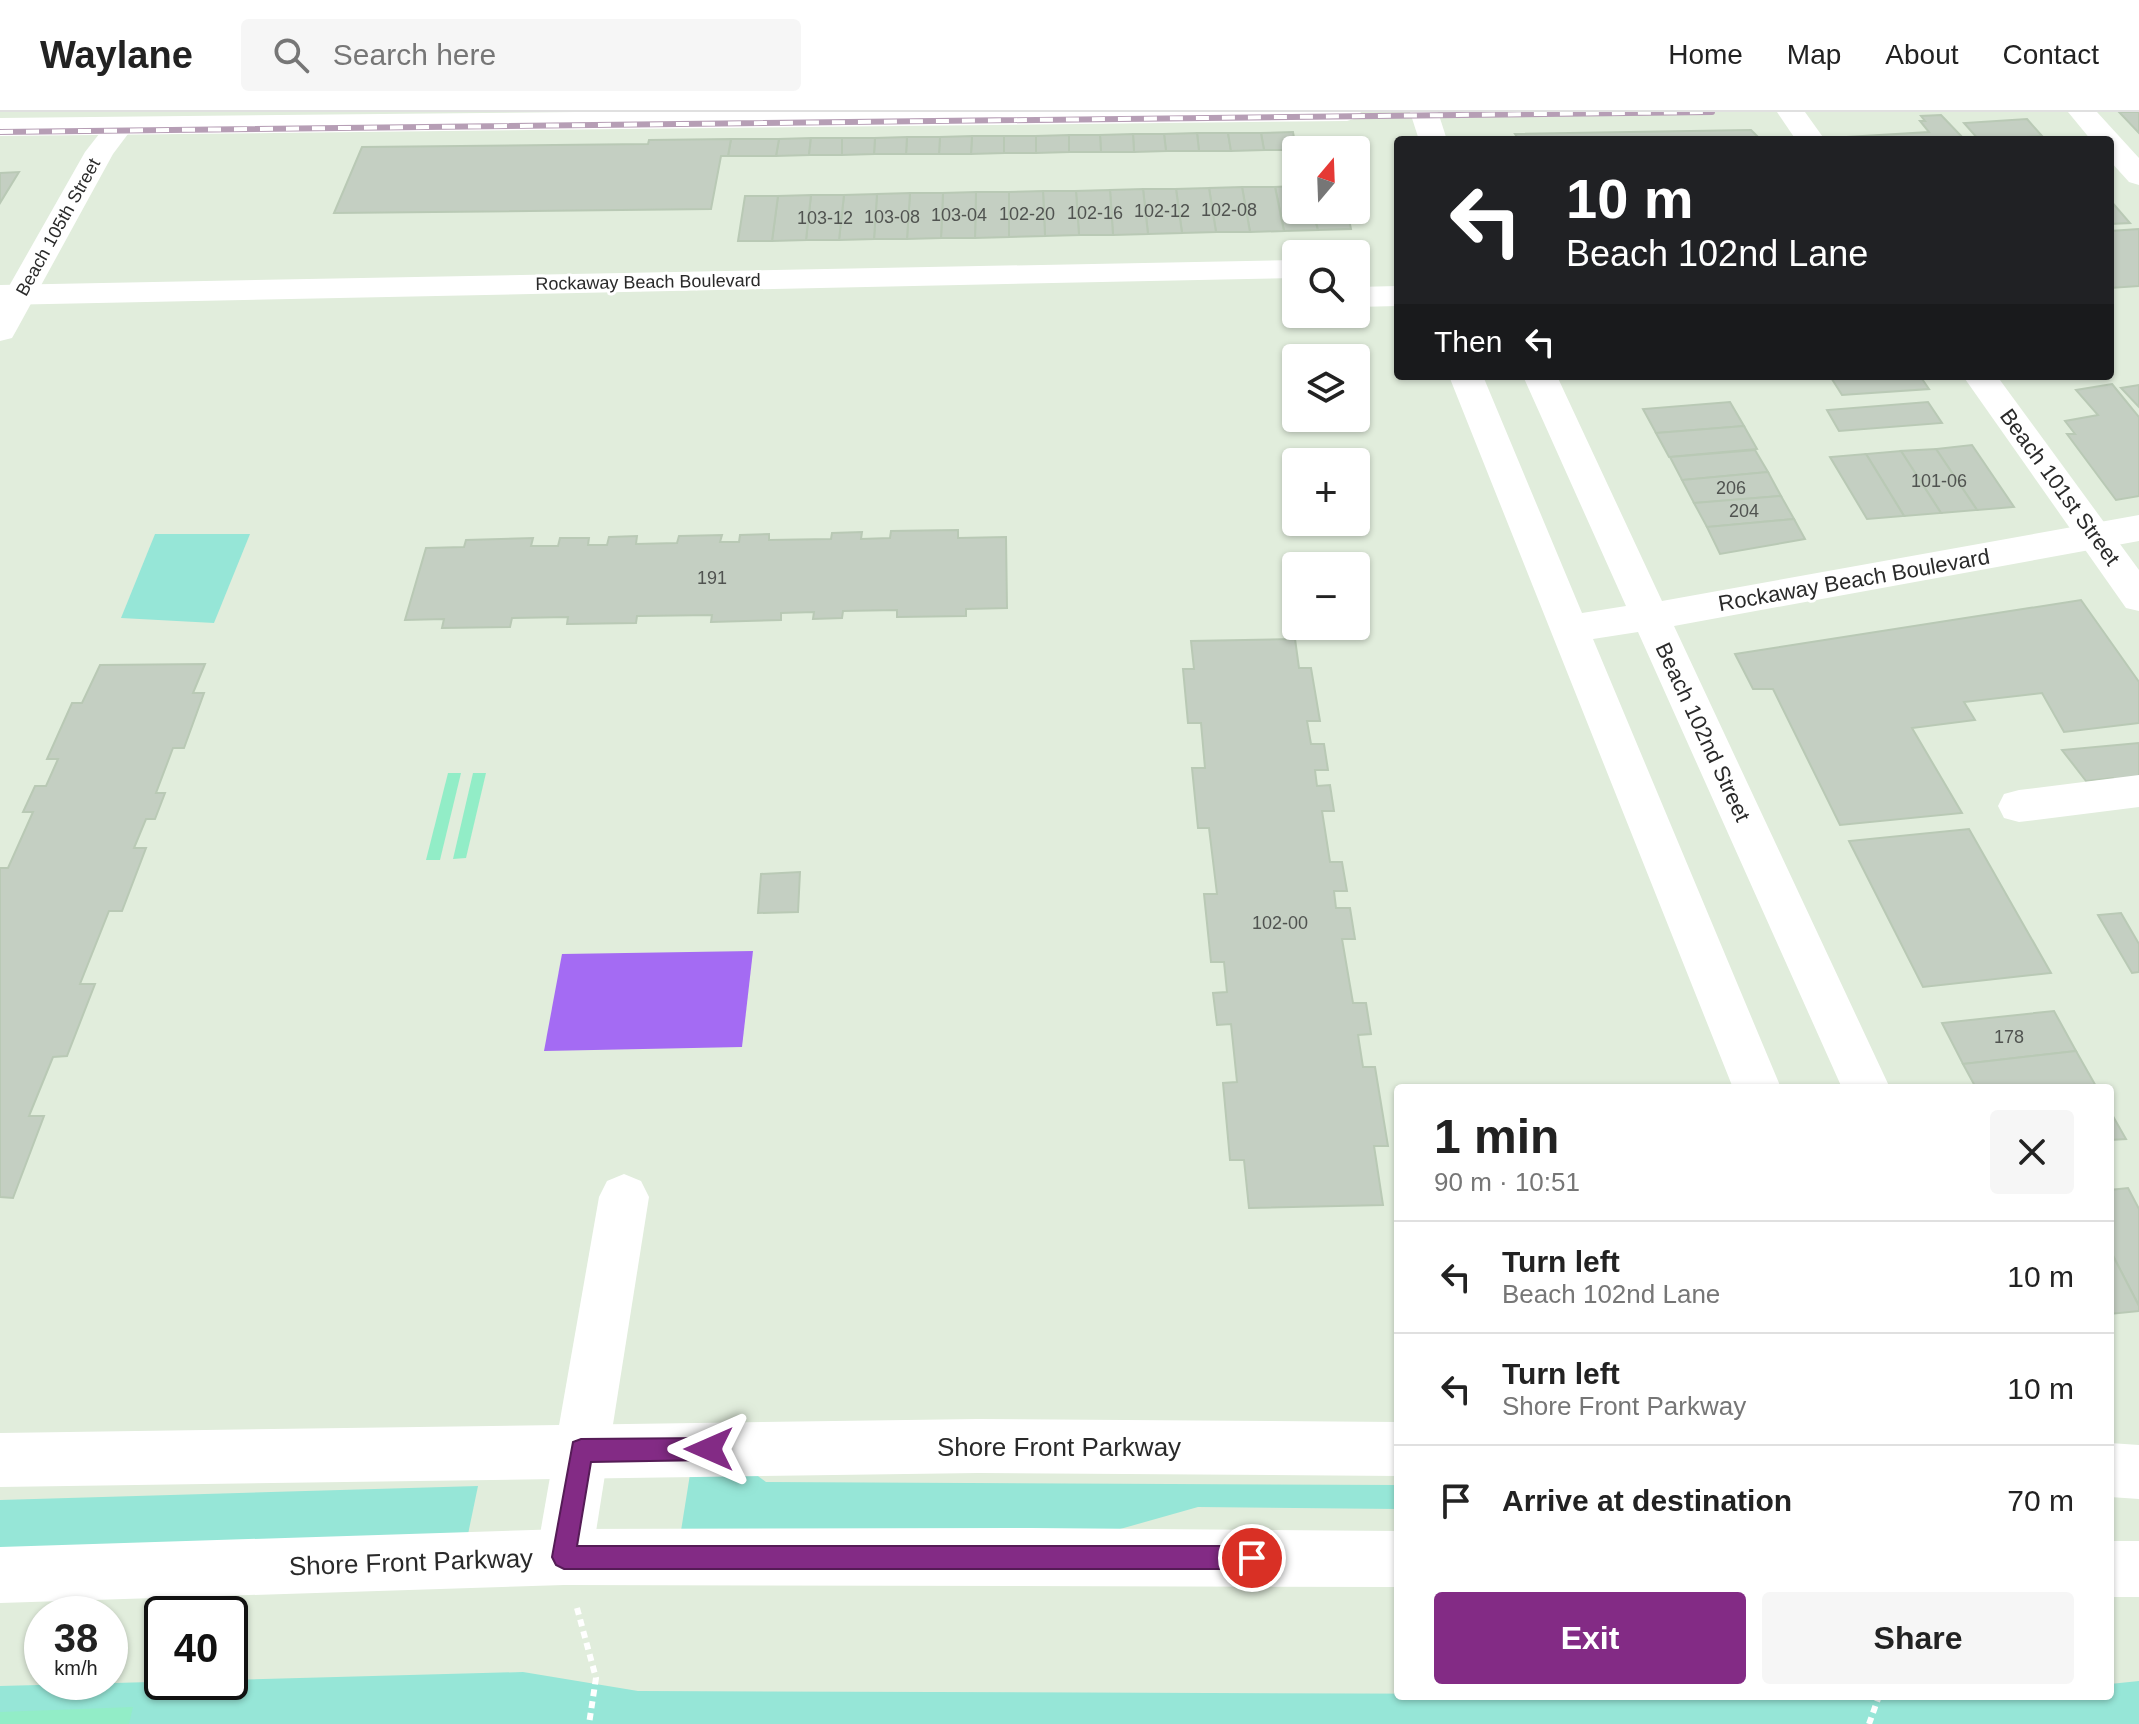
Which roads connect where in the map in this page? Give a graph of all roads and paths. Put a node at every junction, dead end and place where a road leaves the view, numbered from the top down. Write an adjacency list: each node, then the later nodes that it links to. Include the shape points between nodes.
1 (1347, 112): 5 (street)
2 (1424, 112): 7 (street)
3 (1791, 112): 8 (street)
4 (2082, 112): 9 (street)
5 (120, 126): 6 (street); 16 (street, Beach 105th Street)
6 (0, 127)
7 (1432, 136)
8 (1808, 136)
9 (2103, 136)
10 (2114, 149): 11 (street)
11 (2139, 176)
12 (1282, 269): 16 (street, Rockaway Beach Boulevard)
13 (1394, 296): 14 (street)
14 (1370, 297)
15 (1282, 298): 16 (street, Rockaway Beach Boulevard)
16 (5, 314)
17 (1468, 380): 24 (street)
18 (1542, 380): 23 (street, Beach 102nd Street)
19 (1983, 380): 21 (street, Beach 101st Street)
20 (2139, 528): 21 (street, Rockaway Beach Boulevard)
21 (2095, 536): 22 (street, Beach 101st Street); 23 (street, Rockaway Beach Boulevard)
22 (2139, 598)
23 (1650, 617): 24 (street, Rockaway Beach Boulevard); 28 (street, Beach 102nd Street)
24 (1569, 629): 27 (street)
25 (2139, 791): 26 (street)
26 (2019, 806)
27 (1755, 1084)
28 (1864, 1084)
29 (624, 1197): 31 (street)
30 (1394, 1449): 31 (street, Shore Front Parkway)
31 (581, 1450): 32 (street, Shore Front Parkway); 35 (street)
32 (0, 1460)
33 (2114, 1470): 34 (street)
34 (2139, 1472)
35 (564, 1557): 36 (street, Shore Front Parkway); 39 (street, Shore Front Parkway); 41 (path, via 596,1678)
36 (1394, 1559)
37 (2114, 1569): 38 (street)
38 (2139, 1569)
39 (0, 1575)
40 (1878, 1700): 42 (path)
41 (589, 1724)
42 (1869, 1724)

